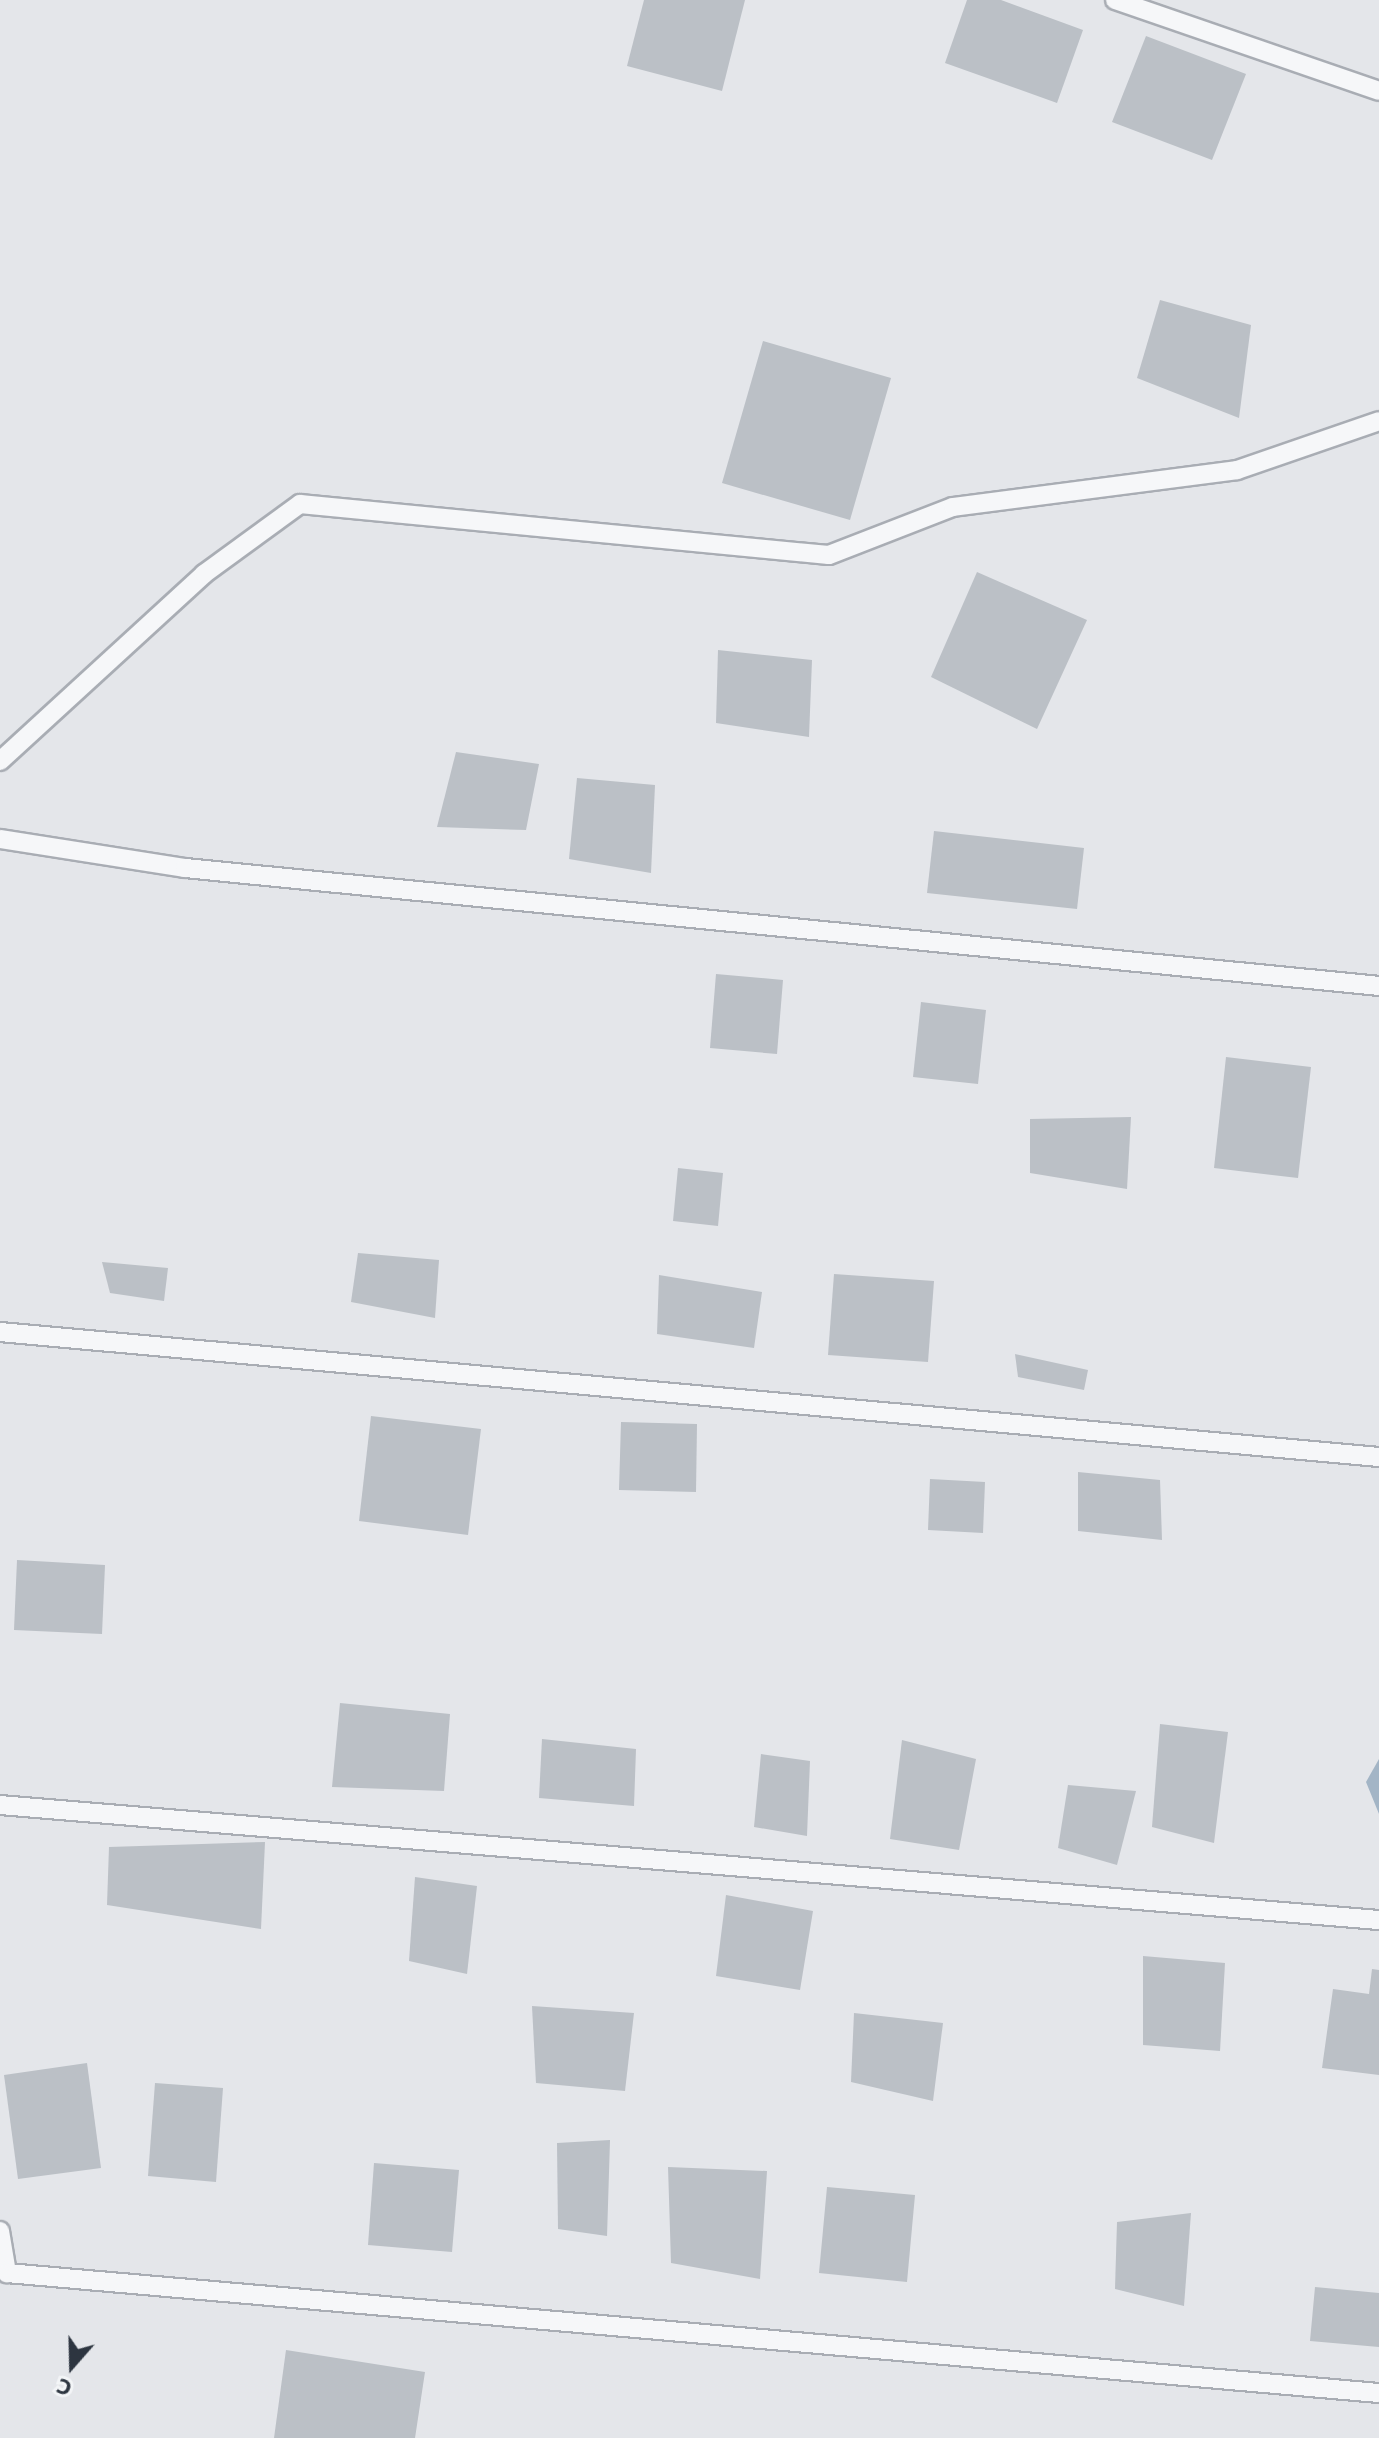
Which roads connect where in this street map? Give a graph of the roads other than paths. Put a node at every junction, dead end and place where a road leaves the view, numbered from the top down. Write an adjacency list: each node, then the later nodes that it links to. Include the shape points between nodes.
1 (1115, 0): 2 (lane)
2 (1379, 91)
3 (1379, 421): 4 (lane, via 1237,470 953,507 829,555 300,504 204,574)
4 (0, 761)
5 (0, 839): 6 (lane, via 185,868)
6 (1379, 986)
7 (0, 1332): 8 (lane)
8 (1379, 1457)
9 (0, 1805): 10 (lane)
10 (1379, 1920)
11 (0, 2231): 12 (lane, via 7,2273)
12 (1379, 2393)

